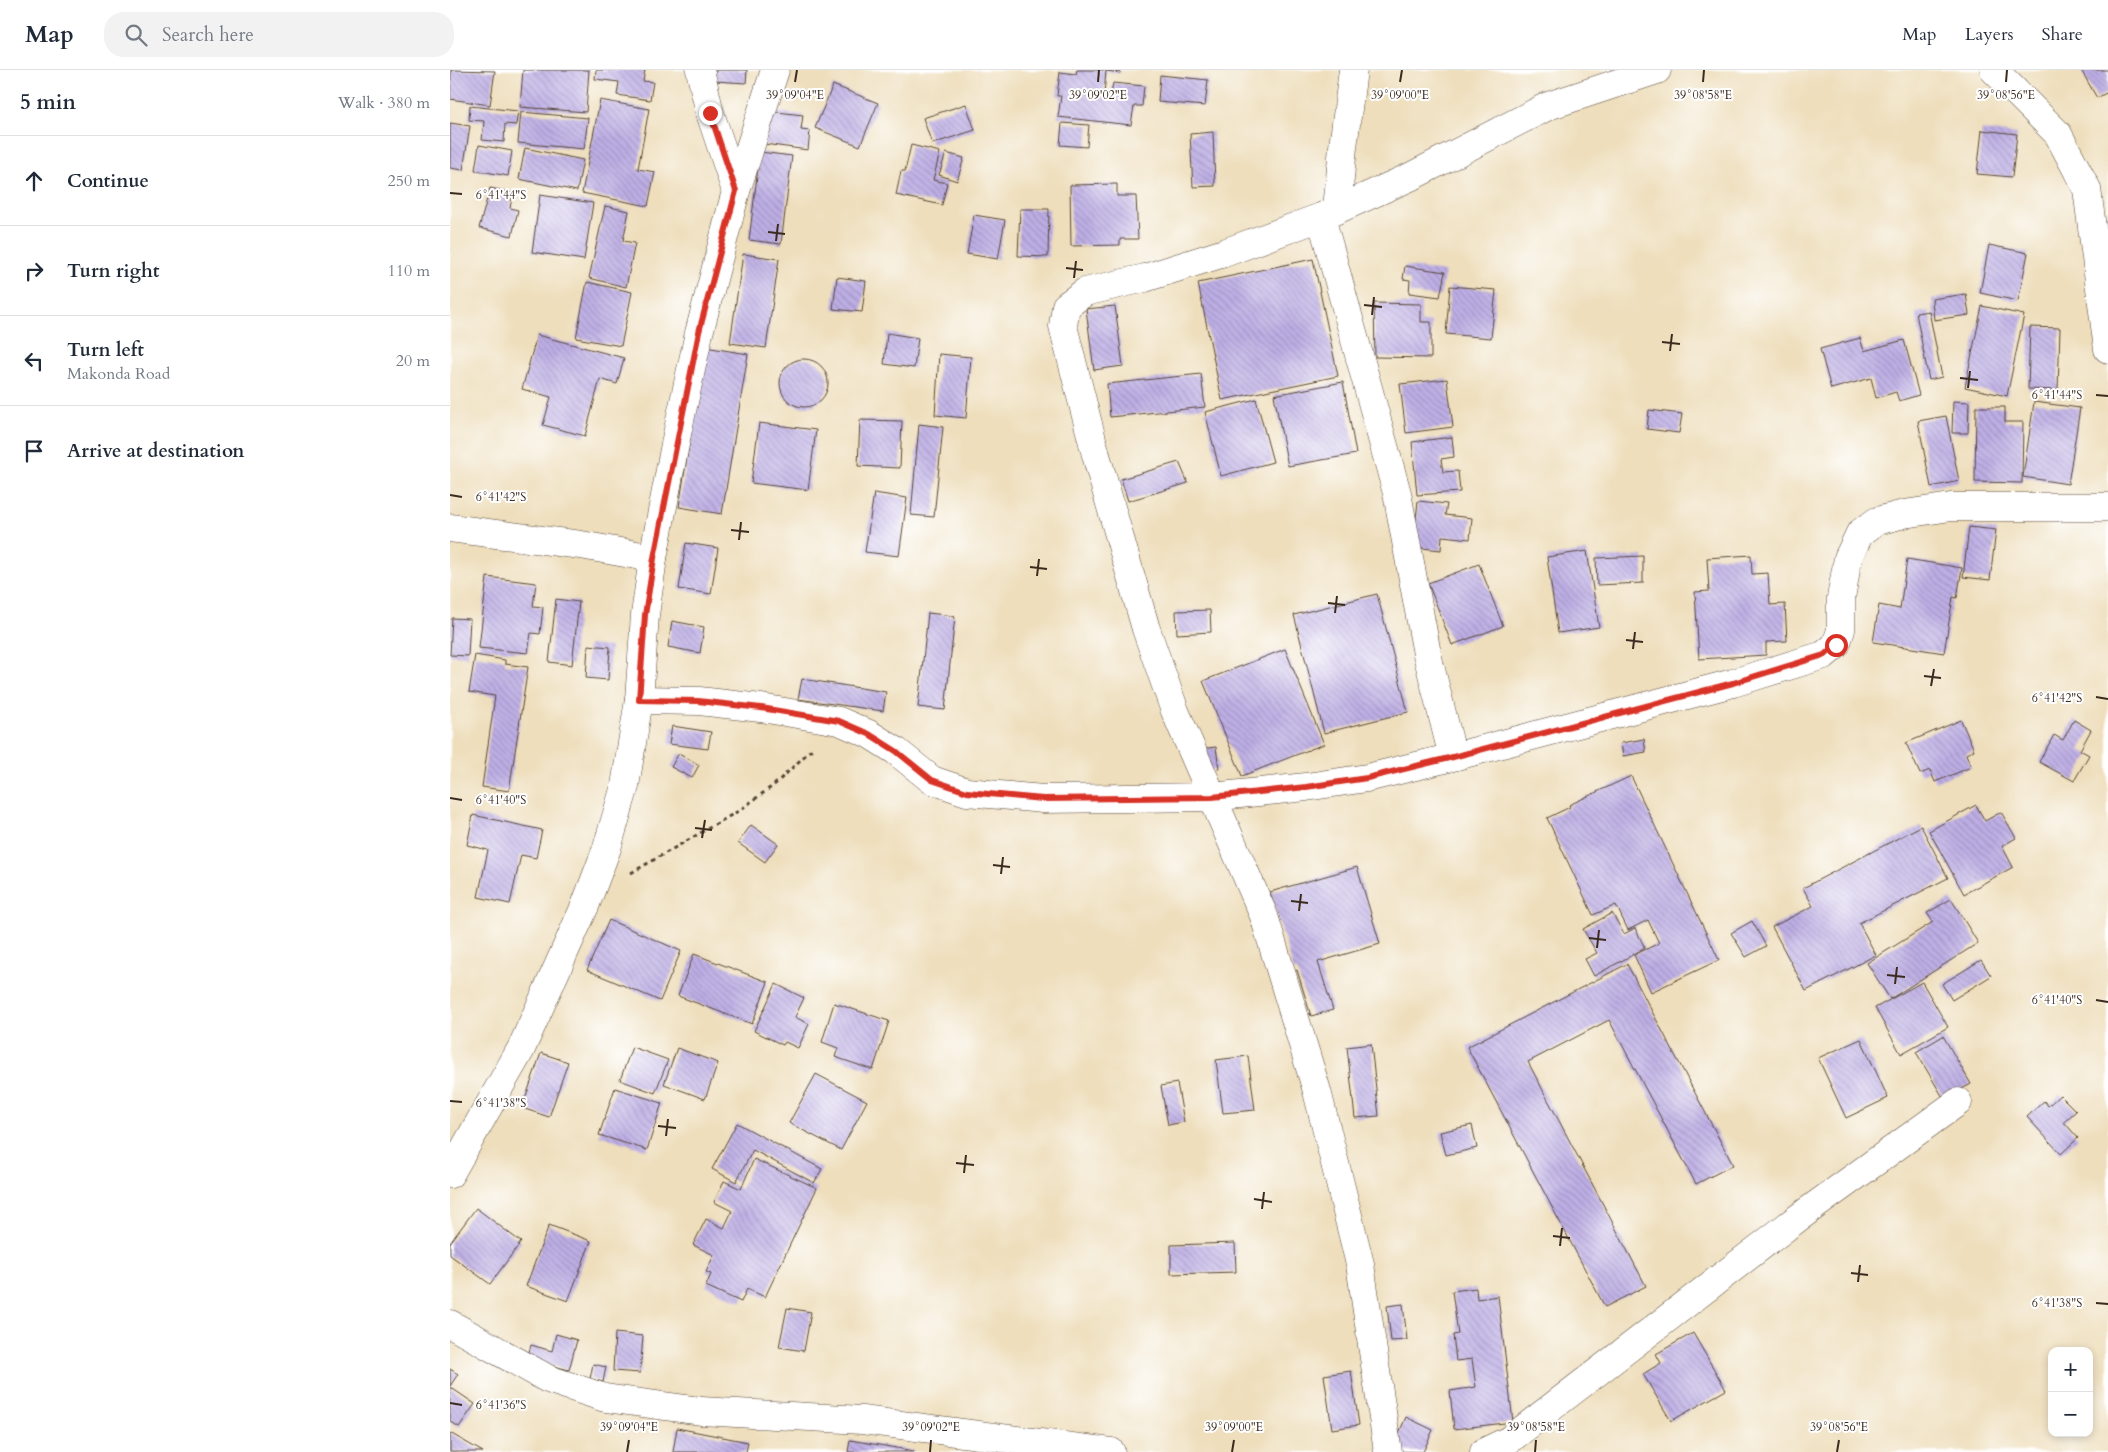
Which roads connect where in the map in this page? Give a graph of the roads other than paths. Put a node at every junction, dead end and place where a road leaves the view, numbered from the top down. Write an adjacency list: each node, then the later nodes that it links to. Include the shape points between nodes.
1 (700, 70): 6 (street, via 710,113)
2 (774, 70): 6 (street)
3 (1353, 70): 7 (street, via 1343,147)
4 (1657, 70): 7 (street, via 1548,106 1410,177)
5 (1994, 70): 8 (street, via 2058,134 2087,189)
6 (736, 191): 11 (street, via 699,332)
7 (1329, 213): 13 (street, via 1368,396 1397,493 1427,654); 14 (street, via 1224,253 1145,278 1085,292 1066,306 1063,326 1144,620 1175,711)
8 (2108, 349)
9 (2108, 507): 13 (street, via 1951,507 1876,521 1860,533 1848,558 1841,630 1836,645 1824,655 1733,683)
10 (450, 528): 11 (street)
11 (654, 558): 12 (street, via 645,615)
12 (639, 700): 14 (street, via 698,701 839,721 896,751 932,780 967,792 1043,799); 16 (street, via 626,786 585,906 521,1049)
13 (1453, 757): 14 (street, via 1367,778)
14 (1212, 797): 20 (street, via 1264,916 1317,1090 1360,1264)
15 (1958, 1102): 18 (street, via 1798,1218)
16 (450, 1174)
17 (450, 1324): 19 (street, via 548,1379 605,1398 701,1411 862,1420)
18 (1512, 1446): 21 (street)
19 (1111, 1452)
20 (1388, 1452)
21 (1484, 1452)

